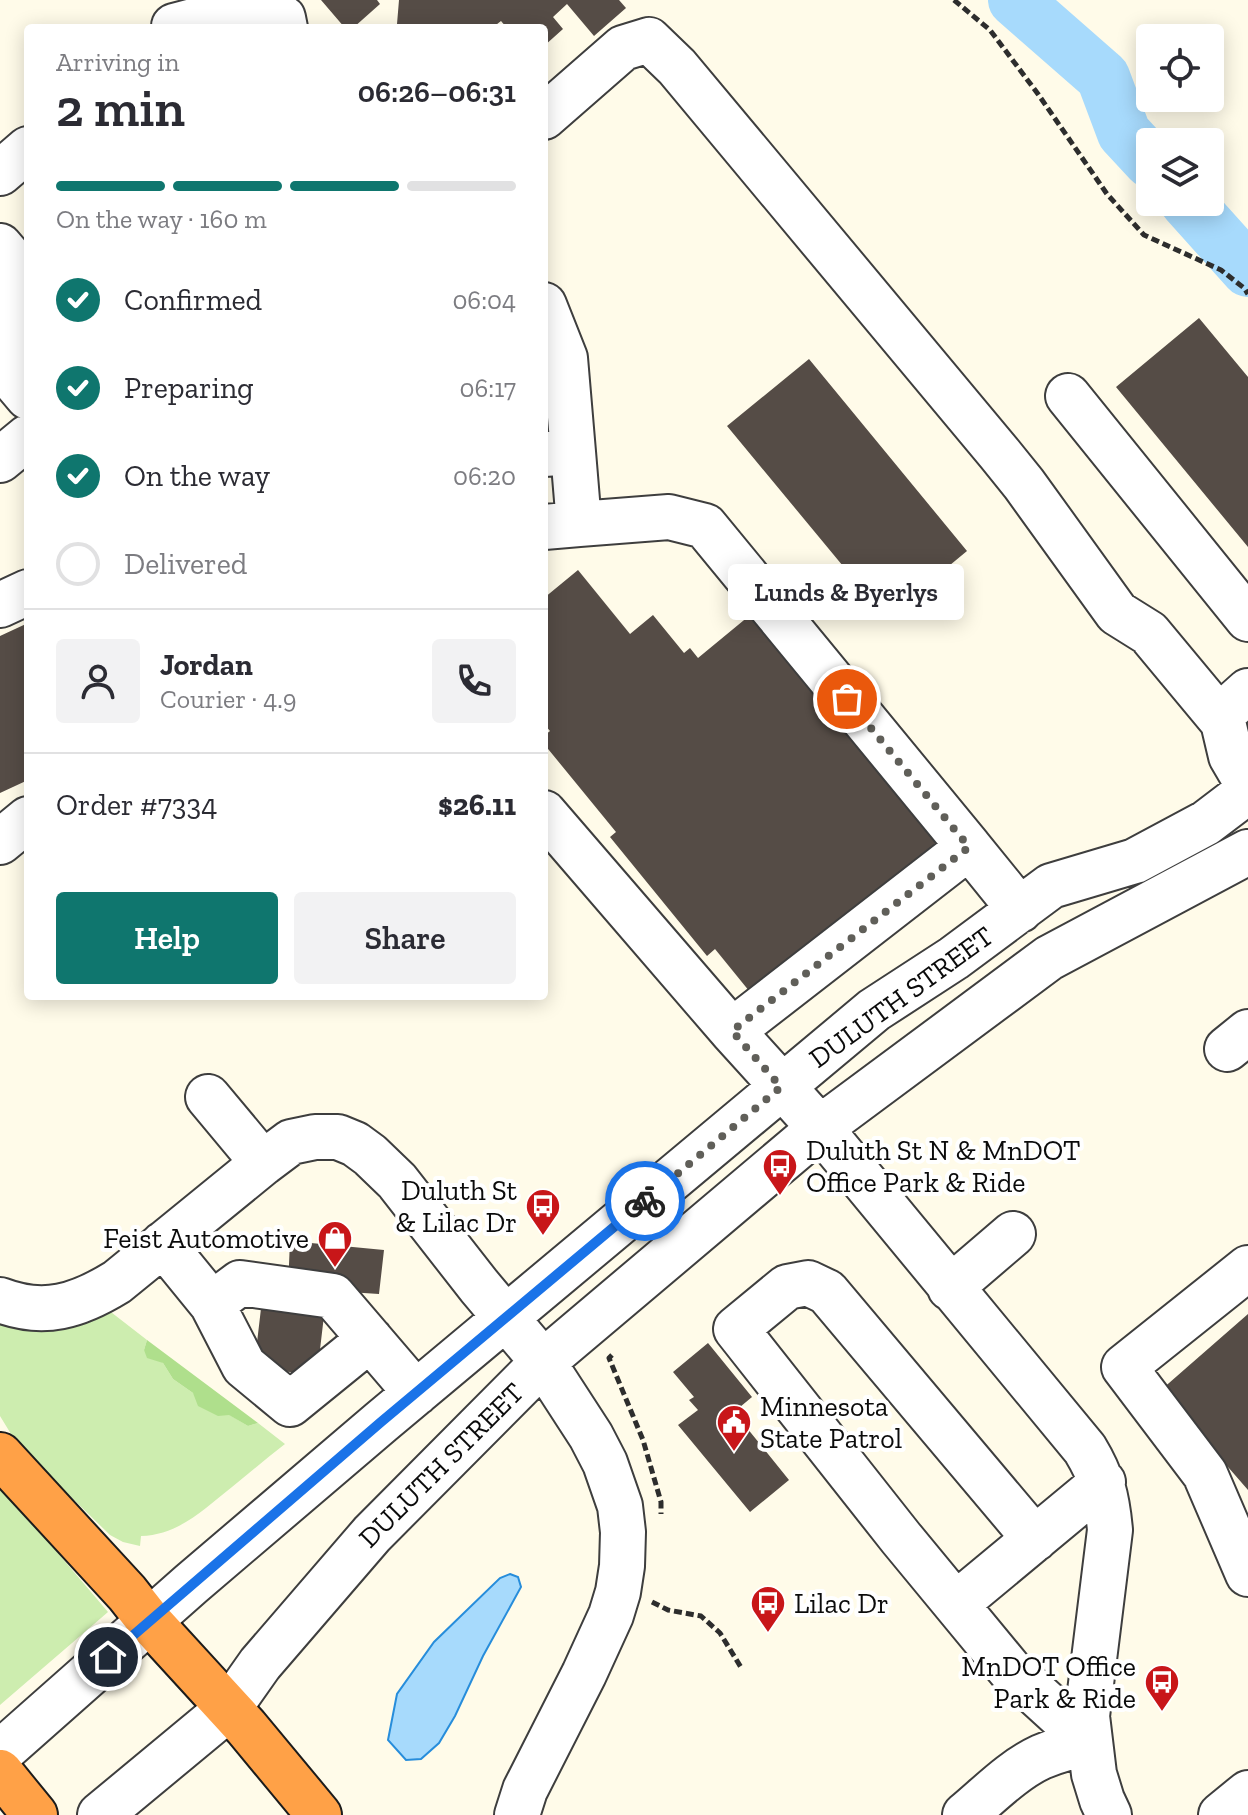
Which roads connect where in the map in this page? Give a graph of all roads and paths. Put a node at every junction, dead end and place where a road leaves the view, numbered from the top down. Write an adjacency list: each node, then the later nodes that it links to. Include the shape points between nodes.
1 (954, 0): 8 (path, via 990,30 1107,194 1144,235 1221,270)
2 (168, 20): 3 (street, via 254,5 283,18)
3 (284, 24)
4 (548, 114): 21 (street, via 623,48 649,40 1033,495 1117,613 1124,648 1200,739)
5 (24, 152): 6 (street)
6 (0, 173)
7 (0, 246): 10 (street, via 12,260 6,311)
8 (1248, 294)
9 (548, 315): 15 (street, via 565,358)
10 (24, 340)
11 (0, 364): 12 (street)
12 (24, 392)
13 (1068, 396): 20 (street)
14 (24, 440): 16 (street)
15 (558, 453): 17 (street)
16 (0, 460)
17 (562, 526): 25 (street, via 669,517 705,526)
18 (24, 594): 19 (street)
19 (0, 605)
20 (1248, 619)
21 (1239, 748): 27 (street, DULUTH STREET, via 1206,823 1135,861 1051,886)
22 (548, 818): 28 (street)
23 (24, 822): 24 (street)
24 (0, 842)
25 (969, 847): 27 (street); 28 (street)
26 (1248, 852): 31 (street, DULUTH STREET, via 1049,958)
27 (1020, 910): 29 (street, DULUTH STREET, via 874,1010)
28 (732, 1031): 29 (street)
29 (781, 1087): 31 (street); 39 (street, DULUTH STREET)
30 (208, 1097): 32 (street)
31 (820, 1128): 36 (street); 42 (street, DULUTH STREET)
32 (263, 1163): 34 (street); 39 (street, via 291,1142 315,1137 355,1144 397,1181)
33 (1013, 1234): 36 (street)
34 (163, 1244): 37 (street, via 92,1297 50,1308 20,1308); 38 (street)
35 (1248, 1268): 48 (street, via 1124,1367 1205,1474)
36 (950, 1288): 45 (street, via 1085,1449)
37 (0, 1300)
38 (212, 1304): 40 (street, via 240,1283 333,1296); 40 (street, via 244,1366 290,1404)
39 (505, 1317): 42 (street); 43 (street, DULUTH STREET)
40 (370, 1339): 43 (street)
41 (619, 1349): 46 (path, via 609,1358 643,1440)
42 (543, 1362): 53 (street, DULUTH STREET, via 372,1534); 61 (street, via 609,1474 620,1506 622,1566 611,1615)
43 (416, 1393): 51 (street, DULUTH STREET)
44 (5, 1457): 51 (highway)
45 (1103, 1482): 47 (street); 54 (street, via 1110,1530 1087,1716)
46 (661, 1516)
47 (1035, 1539): 50 (street); 50 (street, via 827,1292 808,1283 787,1287 736,1329)
48 (1248, 1574)
49 (651, 1602): 52 (path, via 701,1616 720,1633)
50 (956, 1604): 54 (street, via 1010,1670)
51 (149, 1621): 53 (highway); 55 (street, DULUTH STREET)
52 (742, 1669)
53 (229, 1708): 59 (street, DULUTH STREET); 60 (highway)
54 (1090, 1743): 62 (street, via 1039,1758); 63 (street, via 1094,1774)
55 (0, 1753)
56 (0, 1772): 58 (highway)
57 (1248, 1793): 64 (street)
58 (35, 1815)
59 (100, 1815)
60 (319, 1815)
61 (517, 1815)
62 (965, 1815)
63 (1109, 1815)
64 (1221, 1815)

